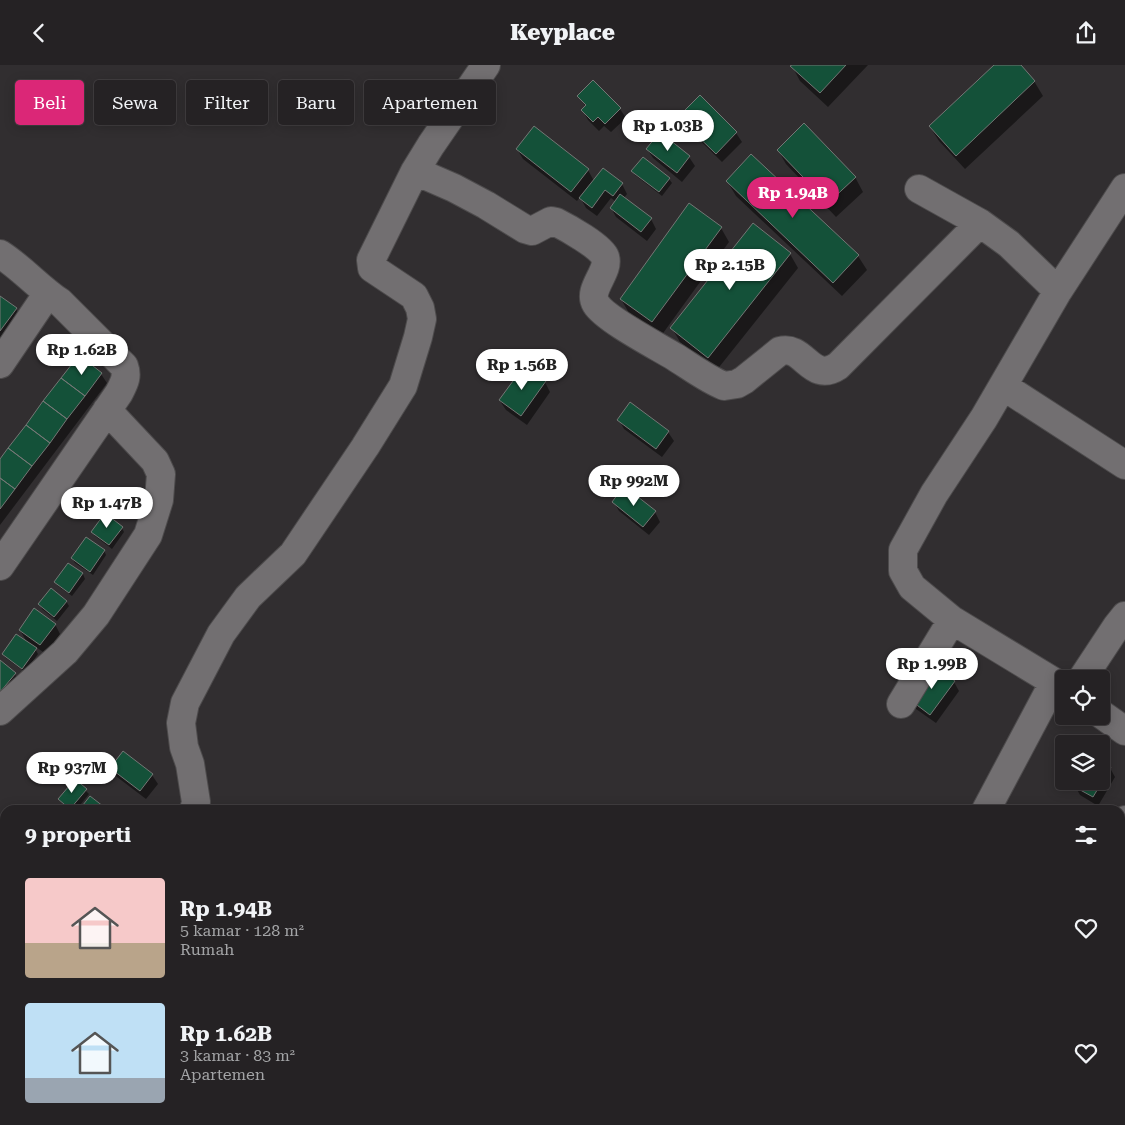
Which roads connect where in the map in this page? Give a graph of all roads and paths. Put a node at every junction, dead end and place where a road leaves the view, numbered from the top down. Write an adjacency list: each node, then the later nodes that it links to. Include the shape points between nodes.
1 (486, 65): 2 (street)
2 (415, 171): 5 (street, via 454,188 525,229 532,231 551,221 556,222 596,247 606,258 594,298 596,304 614,320 724,385 737,384 780,351 786,350 820,371 832,371); 23 (street, via 371,259 372,268 414,296 420,308 422,319 403,386 298,547 248,597 222,634 185,703 182,723 184,747)
3 (1125, 188): 7 (street)
4 (918, 189): 5 (street)
5 (980, 223): 7 (street, via 1009,244)
6 (0, 254): 8 (street)
7 (1058, 291): 10 (street)
8 (48, 293): 9 (street); 11 (street, via 124,366 126,379)
9 (0, 364)
10 (1003, 387): 12 (street); 15 (street, via 934,495 904,550 903,571 912,587)
11 (107, 410): 13 (street); 20 (street, via 155,461 161,474 159,501 148,535 96,615 65,651)
12 (1125, 465)
13 (0, 566)
14 (1125, 616): 16 (street)
15 (952, 620): 17 (street); 19 (street)
16 (1088, 670)
17 (1055, 683)
18 (1055, 692): 24 (street)
19 (902, 704)
20 (0, 711)
21 (1110, 720): 22 (street)
22 (1125, 731)
23 (195, 805)
24 (989, 805)

